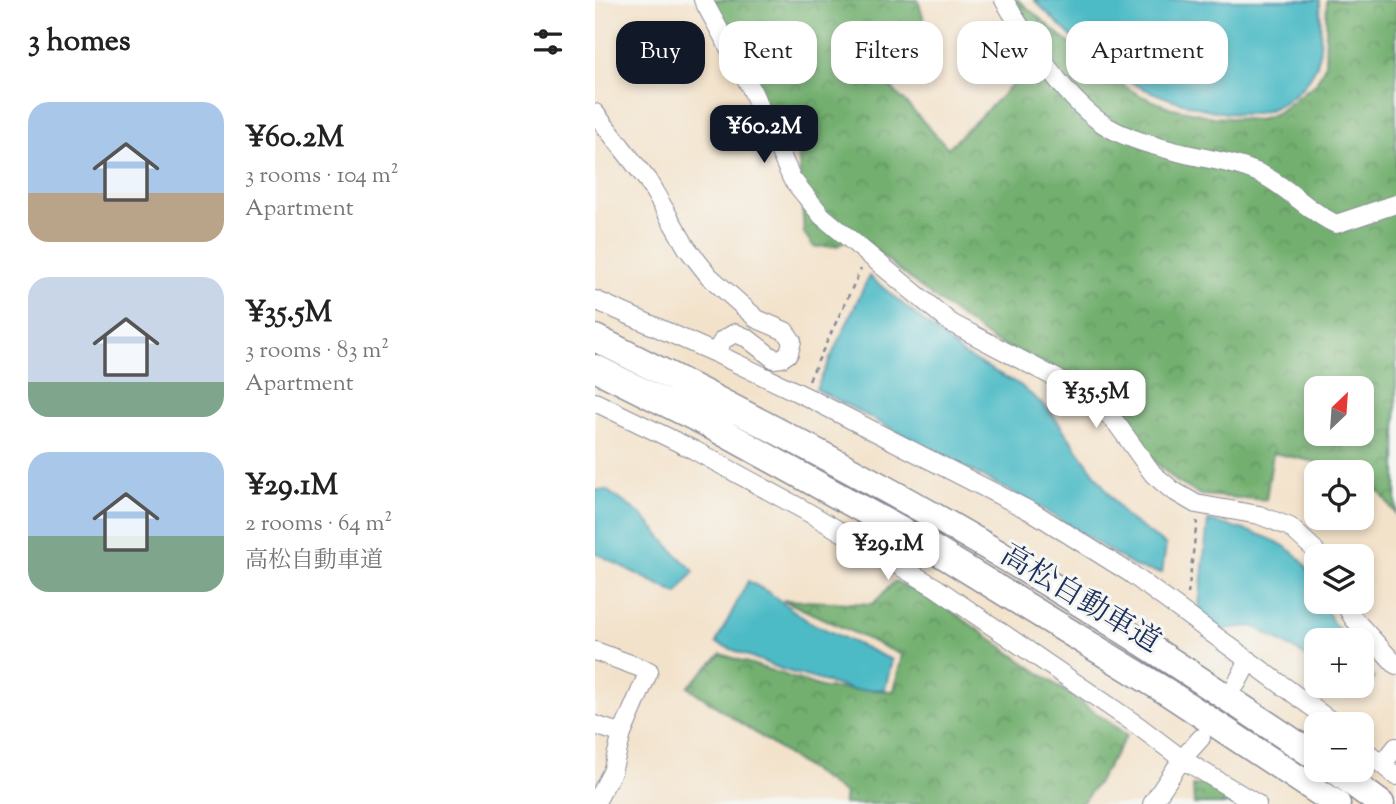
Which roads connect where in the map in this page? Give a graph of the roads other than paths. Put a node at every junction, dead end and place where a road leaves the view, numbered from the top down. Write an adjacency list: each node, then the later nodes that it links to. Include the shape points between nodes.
1 (703, 0): 10 (street, via 750,86 792,179 822,216 951,323 1090,396 1153,474 1172,490 1196,504 1259,515 1290,527)
2 (1004, 0): 4 (street, via 1032,46 1068,90 1110,129 1177,152 1242,167 1288,190 1336,224)
3 (595, 113): 7 (street, via 648,181 709,276 757,319 785,331 792,341 789,353 774,359 735,333 723,340)
4 (1396, 204)
5 (595, 300): 7 (street)
6 (595, 338): 21 (highway, 高松自動車道, via 942,521 1186,670)
7 (715, 353): 13 (street, via 1036,514 1130,573)
8 (595, 368): 30 (highway, 高松自動車道, via 706,423 927,545 1167,692)
9 (595, 402): 23 (street, via 694,450 935,587)
10 (1309, 544)
11 (1351, 614): 14 (street)
12 (595, 651): 18 (street, via 649,671)
13 (1249, 660): 15 (street); 16 (street)
14 (1396, 665)
15 (1237, 683)
16 (1319, 712)
17 (595, 725): 18 (street)
18 (622, 734): 24 (street)
19 (1201, 738): 23 (street)
20 (1396, 747): 25 (street)
21 (1304, 749)
22 (1374, 758): 25 (street)
23 (1182, 759): 28 (street); 29 (street)
24 (603, 769): 27 (street)
25 (1389, 770)
26 (1351, 782): 31 (highway)
27 (595, 804)
28 (1152, 804)
29 (1257, 804)
30 (1337, 804)
31 (1381, 804)

